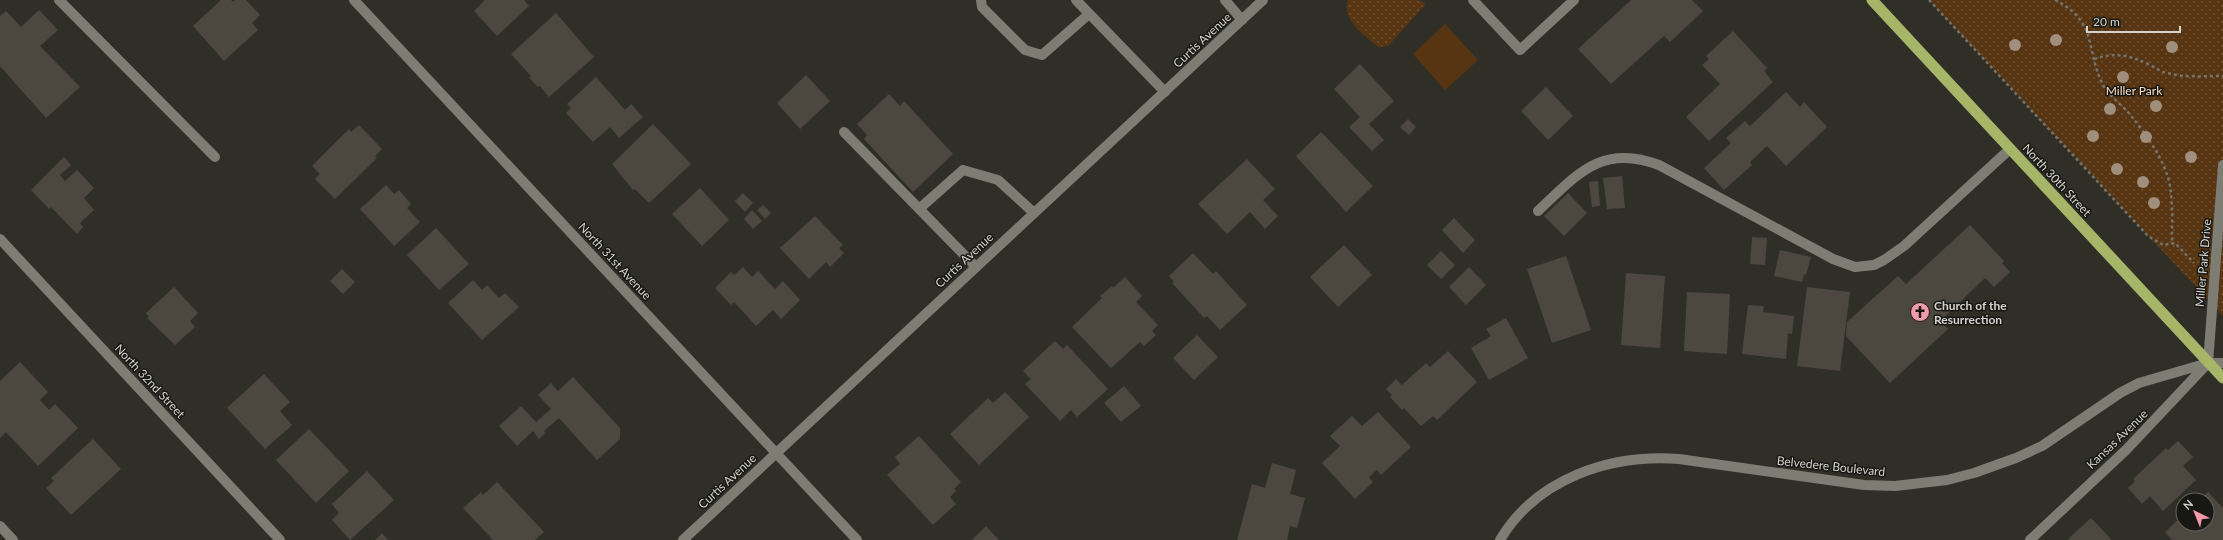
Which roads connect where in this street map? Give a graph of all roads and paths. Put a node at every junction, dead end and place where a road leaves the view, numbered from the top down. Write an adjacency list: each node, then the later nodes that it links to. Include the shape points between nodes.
1 (59, 0): 19 (street)
2 (354, 0): 31 (street, North 31st Avenue)
3 (980, 0): 12 (street, via 982,6 1025,50 1042,54)
4 (1076, 0): 12 (street)
5 (1224, 0): 13 (street)
6 (1263, 0): 13 (street, Curtis Avenue)
7 (1473, 0): 8 (street, via 1520,50)
8 (1574, 0)
9 (1872, 0): 18 (highway, North 30th Street)
10 (1929, 0): 25 (path, via 2148,236 2163,245)
11 (2055, 0): 14 (path, via 2078,15 2089,37)
12 (1089, 14): 16 (street)
13 (1242, 20): 16 (street, Curtis Avenue)
14 (2094, 59): 15 (path, via 2109,54 2123,55 2166,73); 25 (path, via 2102,84 2139,126 2163,165 2170,185)
15 (2223, 76)
16 (1165, 92): 23 (street, Curtis Avenue)
17 (844, 132): 21 (street)
18 (2010, 149): 22 (street, via 1904,246 1884,260 1865,267 1844,264 1659,165 1640,159 1609,159 1587,168); 28 (highway, North 30th Street)
19 (215, 157)
20 (2223, 165): 27 (street, Miller Park Drive)
21 (920, 208): 23 (street, via 963,170 998,180); 26 (street)
22 (1538, 211)
23 (1034, 213): 26 (street, Curtis Avenue)
24 (0, 239): 34 (street, North 32nd Street)
25 (2172, 244): 27 (path, via 2175,243)
26 (976, 267): 31 (street, Curtis Avenue)
27 (2214, 284): 28 (street, Miller Park Drive)
28 (2208, 362): 29 (street); 30 (highway, North 30th Street); 37 (street, Belvedere Boulevard, via 2139,383 2042,446 2002,463 1947,480 1895,486 1864,485 1679,459 1628,459 1592,468 1559,482 1529,504); 38 (street, Kansas Avenue, via 2126,450)
29 (2223, 363)
30 (2223, 378)
31 (776, 453): 35 (street, Curtis Avenue); 36 (street, North 31st Avenue)
32 (0, 526): 33 (street)
33 (13, 540)
34 (280, 540)
35 (683, 540)
36 (857, 540)
37 (1500, 540)
38 (2030, 540)

